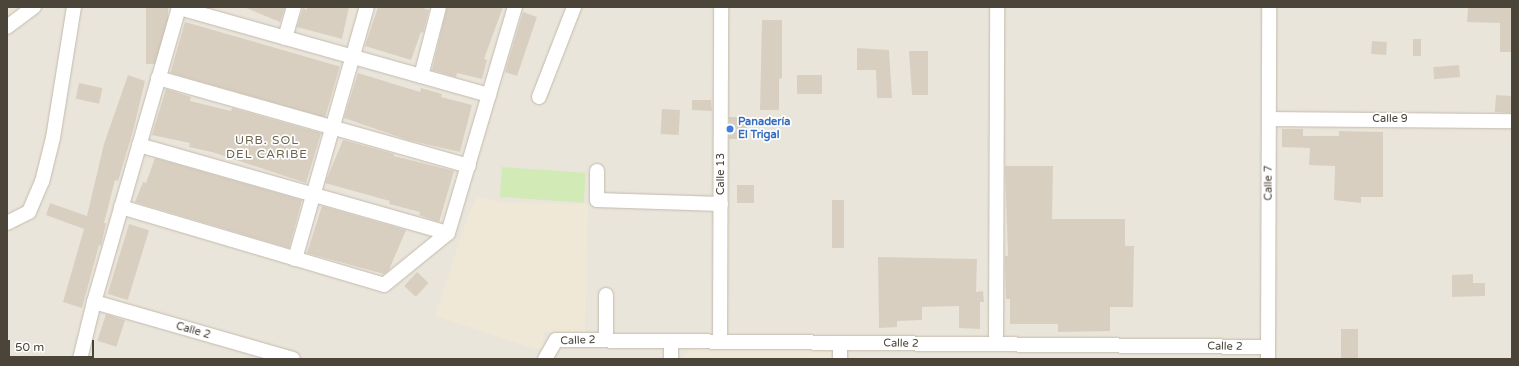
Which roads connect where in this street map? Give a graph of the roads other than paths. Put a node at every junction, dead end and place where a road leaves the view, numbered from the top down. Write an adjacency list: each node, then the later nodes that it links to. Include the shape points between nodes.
1 (34, 7): 11 (street)
2 (74, 7): 27 (street, via 53,138 42,182 28,212)
3 (294, 7): 12 (street)
4 (367, 7): 13 (street)
5 (439, 7): 14 (street)
6 (515, 7): 16 (street)
7 (574, 7): 17 (street)
8 (722, 7): 25 (street, Calle 13)
9 (997, 7): 36 (street)
10 (1269, 7): 18 (street, Calle 7)
11 (7, 27)
12 (286, 38): 13 (street); 15 (street, via 179,8)
13 (354, 57): 14 (street); 20 (street)
14 (421, 76): 16 (street)
15 (158, 78): 20 (street); 21 (street)
16 (489, 95): 22 (street)
17 (539, 97)
18 (1269, 120): 19 (street, Calle 9); 37 (street, Calle 7)
19 (1512, 121)
20 (332, 127): 22 (street); 24 (street)
21 (139, 145): 24 (street); 26 (street)
22 (469, 166): 28 (street)
23 (597, 171): 25 (street, via 597,200)
24 (313, 194): 28 (street); 29 (street)
25 (720, 204): 34 (street, Calle 13)
26 (121, 207): 29 (street); 31 (street)
27 (7, 223)
28 (448, 233): 29 (street, via 384,285)
29 (295, 259)
30 (606, 295): 32 (street)
31 (94, 302): 38 (street); 39 (street, Calle 2)
32 (606, 340): 33 (street, Calle 2); 40 (street, Calle 2, via 556,340)
33 (670, 341): 34 (street, Calle 2); 41 (street)
34 (720, 342): 35 (street, Calle 2)
35 (840, 343): 36 (street, Calle 2); 42 (street)
36 (996, 344): 37 (street, Calle 2)
37 (1268, 353)
38 (80, 359)
39 (293, 359)
40 (545, 359)
41 (670, 359)
42 (840, 359)

